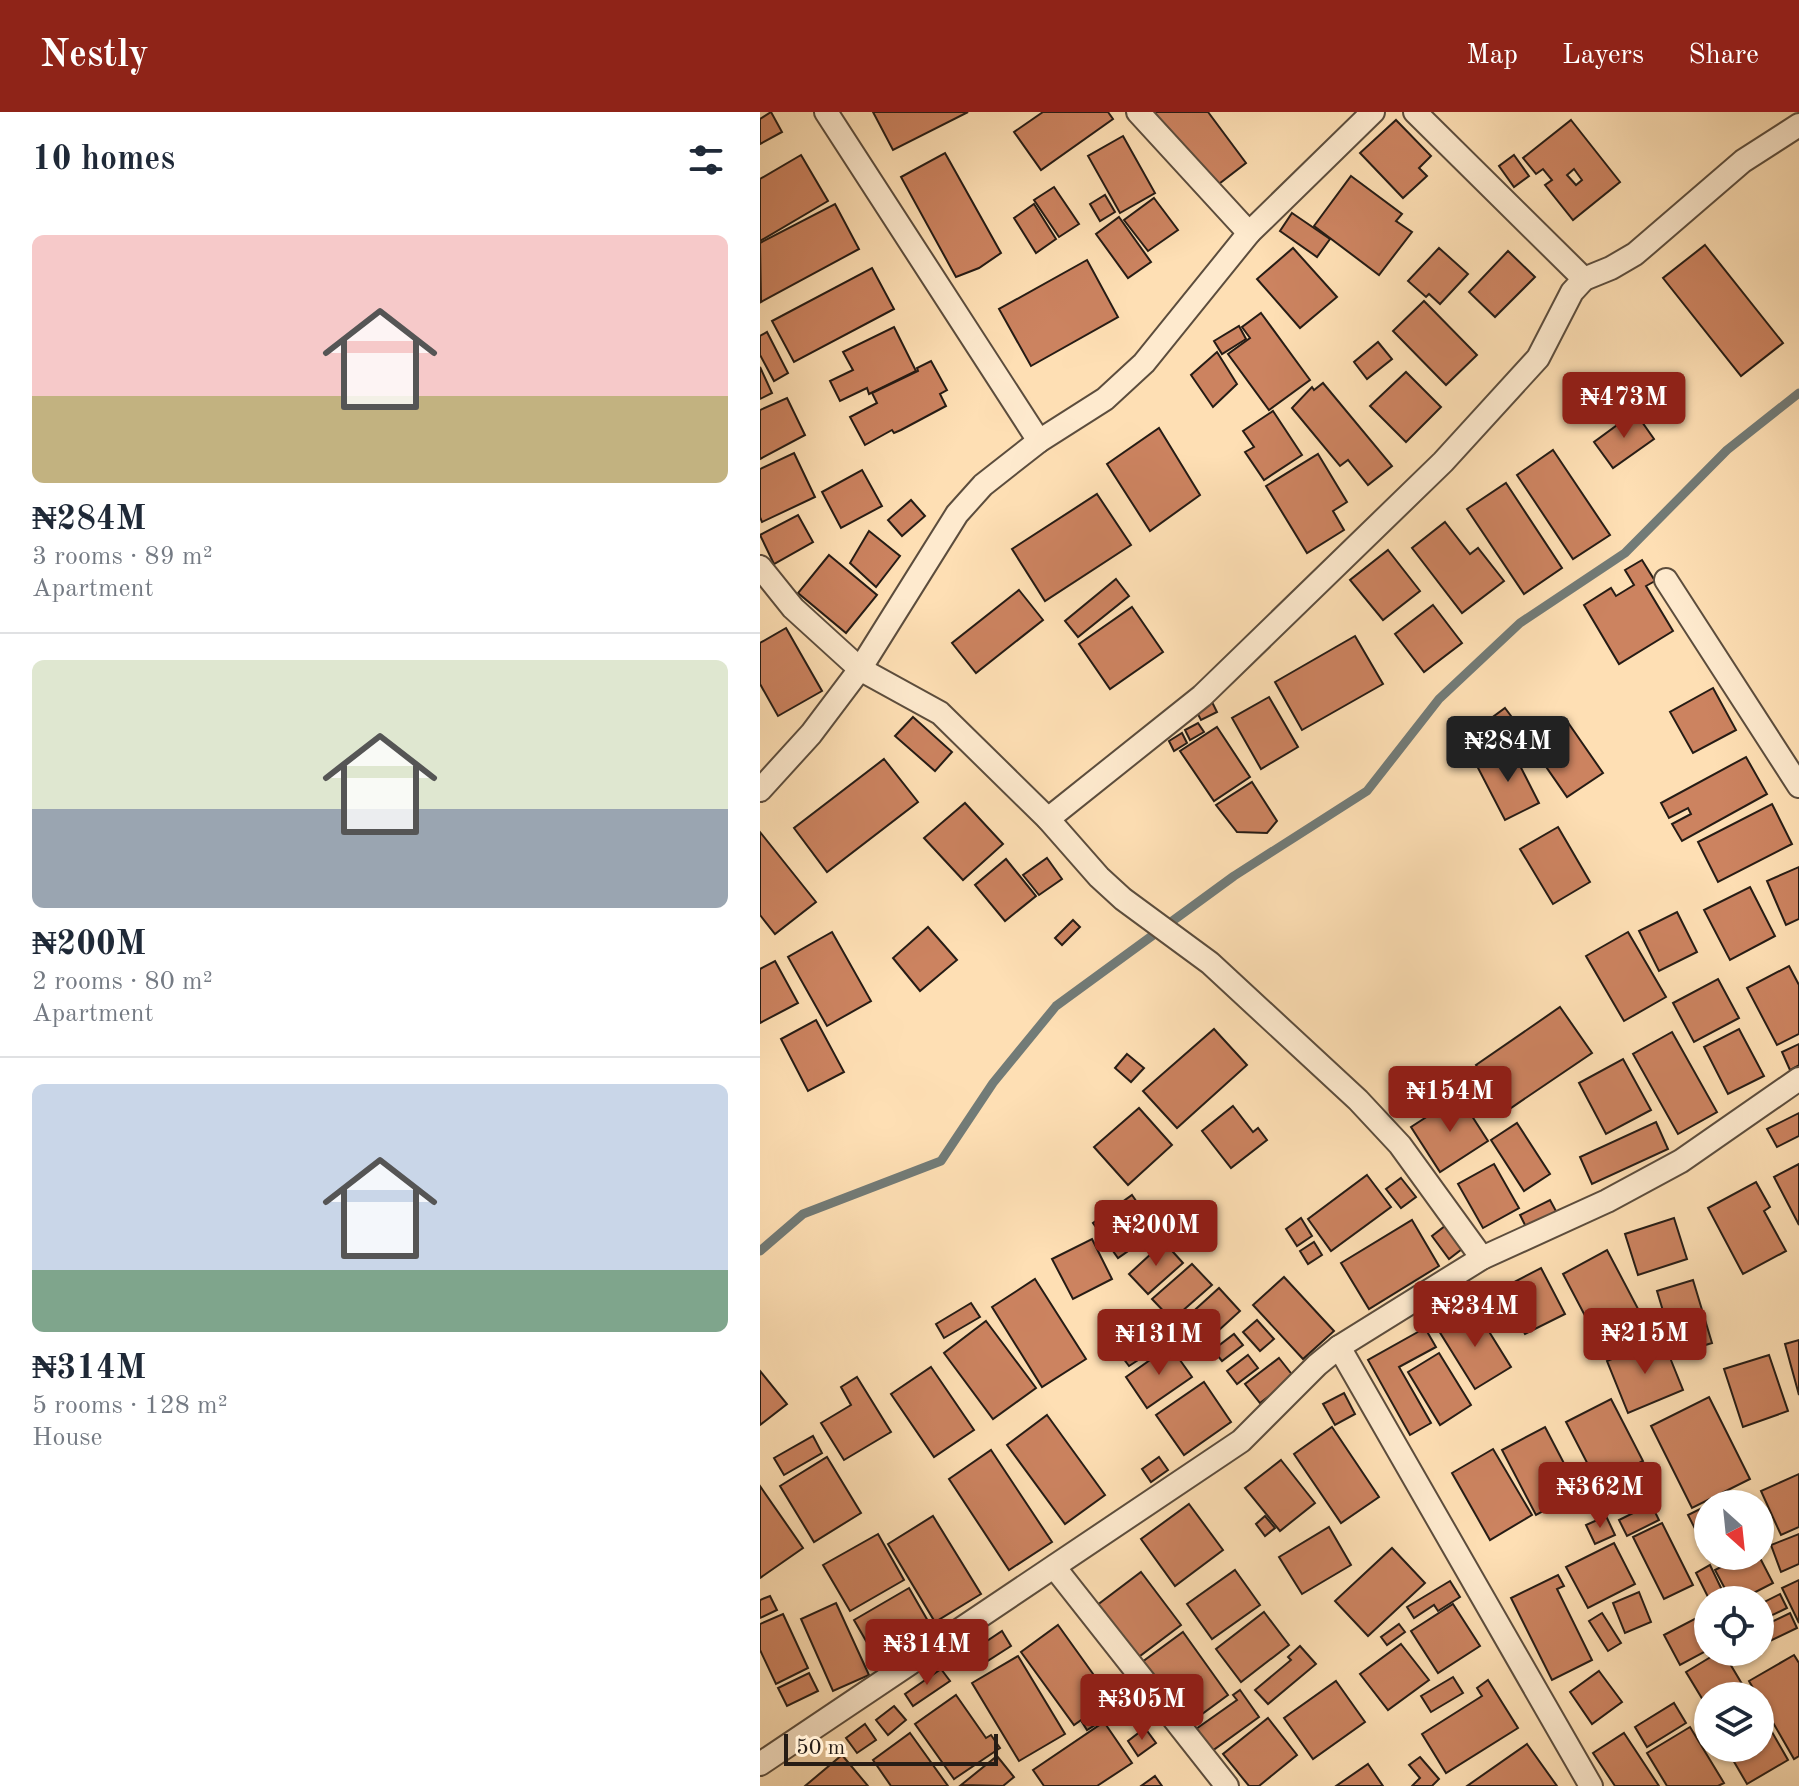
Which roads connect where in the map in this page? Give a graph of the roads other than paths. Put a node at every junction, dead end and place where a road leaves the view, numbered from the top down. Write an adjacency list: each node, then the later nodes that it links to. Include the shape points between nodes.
1 (826, 112): 8 (street)
2 (1138, 112): 6 (street)
3 (1373, 112): 6 (street)
4 (1415, 112): 7 (street)
5 (1799, 125): 7 (street, via 1743,161 1635,254)
6 (1249, 233): 8 (street, via 1144,363 1105,399)
7 (1584, 279): 14 (street, via 1538,358 1443,462 1202,696)
8 (1039, 441): 11 (street, via 983,485 957,514)
9 (760, 567): 11 (street, via 793,608)
10 (1666, 580): 12 (street)
11 (860, 669): 13 (street); 14 (street, via 940,713)
12 (1799, 786)
13 (760, 790)
14 (1048, 819): 16 (street, via 1123,899 1210,963 1358,1100 1400,1145)
15 (1799, 1079): 16 (street, via 1681,1161)
16 (1482, 1258): 17 (street)
17 (1339, 1347): 18 (street, via 1241,1441); 21 (street)
18 (1055, 1568): 19 (street); 20 (street)
19 (760, 1764)
20 (1227, 1786)
21 (1591, 1786)

